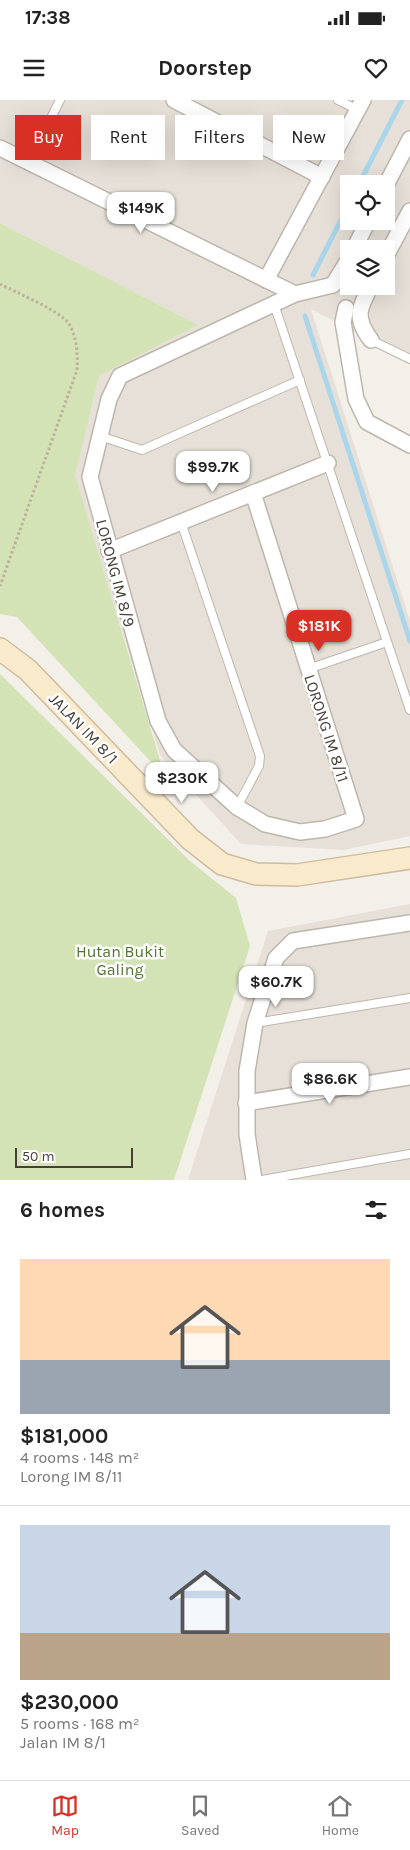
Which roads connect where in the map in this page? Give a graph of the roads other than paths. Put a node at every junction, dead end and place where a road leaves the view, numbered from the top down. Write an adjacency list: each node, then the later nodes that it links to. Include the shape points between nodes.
1 (60, 100): 7 (lane)
2 (174, 100): 9 (street)
3 (338, 100): 4 (lane)
4 (360, 105): 9 (street)
5 (410, 139): 8 (street)
6 (0, 148): 7 (street)
7 (29, 162): 13 (street)
8 (391, 175)
9 (322, 177): 13 (street)
10 (410, 211): 11 (street)
11 (395, 240)
12 (340, 274): 14 (street)
13 (266, 280): 15 (street)
14 (333, 285): 15 (street, LORONG IM 8/9); 18 (street)
15 (295, 294): 17 (street, LORONG IM 8/9)
16 (366, 295): 19 (street, via 360,306)
17 (274, 304): 22 (lane); 23 (street, LORONG IM 8/9, via 120,376)
18 (346, 308): 19 (street); 24 (street, via 343,322 356,399 367,422)
19 (360, 317): 20 (street)
20 (371, 340): 21 (lane)
21 (410, 359)
22 (300, 380): 23 (lane, via 142,450); 25 (lane)
23 (100, 436): 28 (street, LORONG IM 8/9, via 90,476)
24 (410, 445)
25 (328, 463): 26 (street); 29 (lane)
26 (252, 493): 27 (street); 31 (street, LORONG IM 8/11)
27 (181, 522): 28 (street); 33 (lane, via 260,756 259,766)
28 (109, 551): 33 (street, LORONG IM 8/9, via 158,721 174,750)
29 (388, 642): 31 (lane); 32 (lane)
30 (0, 650): 35 (street, JALAN IM 8/1, via 28,670 190,839 222,864 256,874 297,875)
31 (308, 669): 34 (street, LORONG IM 8/11)
32 (410, 710)
33 (237, 807): 34 (street, LORONG IM 8/9, via 265,824 300,832 324,829)
34 (356, 819)
35 (410, 858)
36 (410, 923): 38 (street, via 293,941 276,958)
37 (410, 998): 38 (lane)
38 (255, 1023): 40 (street, via 247,1071)
39 (410, 1076): 40 (street)
40 (246, 1103): 42 (street)
41 (410, 1154): 43 (lane)
42 (254, 1180)
43 (262, 1180)

